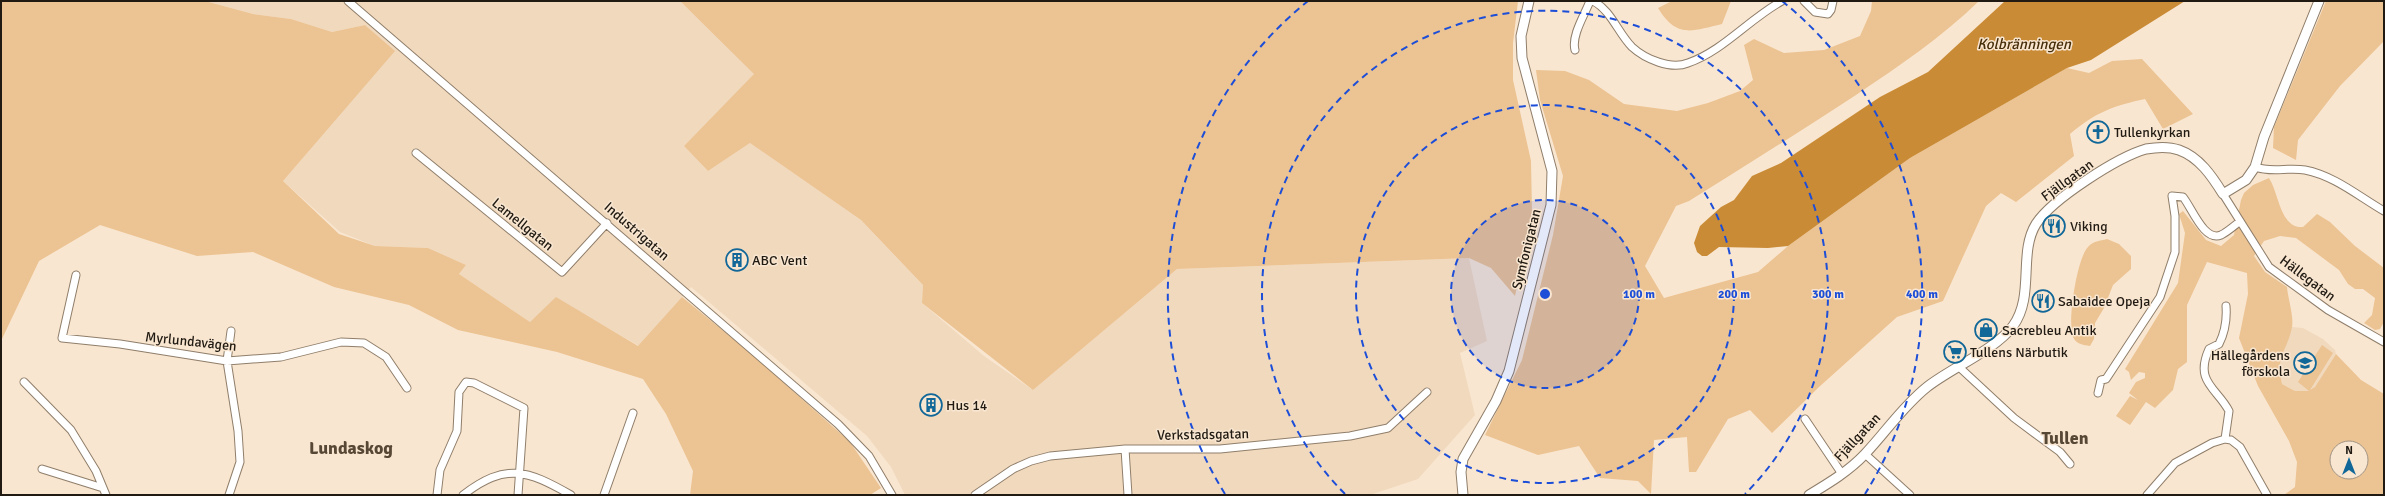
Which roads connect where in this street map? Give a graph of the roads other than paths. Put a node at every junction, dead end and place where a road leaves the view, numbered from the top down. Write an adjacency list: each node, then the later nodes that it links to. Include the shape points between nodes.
1 (348, 1): 14 (street, Industrigatan)
2 (1529, 1): 44 (street, Symfonigatan, via 1522,36 1522,58 1552,171 1551,205 1508,371 1496,401 1463,459)
3 (1592, 1): 4 (street, via 1599,4 1632,47 1650,59 1667,64 1687,64 1718,47 1762,12); 8 (street, via 1577,33)
4 (1782, 1)
5 (1804, 1): 6 (street, via 1815,12 1828,14 1832,10)
6 (1832, 1)
7 (2319, 1): 10 (street, via 2264,137)
8 (1575, 50)
9 (416, 153): 14 (street, Lamellgatan, via 562,272)
10 (2255, 167): 11 (street, via 2246,180); 12 (street, via 2268,170 2299,169 2321,174)
11 (2223, 194): 13 (street, Hällegatan); 20 (street, Fjällgatan, via 2213,177 2198,161 2188,154 2167,147 2145,150 2097,174 2056,202 2036,223 2030,242 2024,299 2013,325 1995,342)
12 (2384, 211)
13 (2239, 222): 18 (street, Hällegatan, via 2269,267 2282,278 2340,318); 24 (street, via 2221,235 2212,236 2204,230 2183,197 2172,196 2175,252 2160,296 2106,379 2101,380)
14 (607, 223): 41 (street, Industrigatan, via 838,424 869,456)
15 (76, 275): 19 (street, Myrlundavägen, via 62,338 120,344)
16 (2226, 306): 27 (street, via 2227,318 2222,335 2219,344 2209,349 2205,372 2213,392 2229,411)
17 (231, 331): 19 (street)
18 (2384, 342)
19 (227, 361): 22 (street, Myrlundavägen, via 281,357 341,342 364,343 386,357); 35 (street, via 240,462)
20 (1958, 366): 29 (street, Fjällgatan, via 1907,404); 30 (street, via 2014,418 2060,452)
21 (24, 382): 34 (street, via 71,430 96,471)
22 (407, 388)
23 (1427, 392): 28 (street, Verkstadsgatan, via 1388,428 1350,436 1220,449)
24 (2098, 393)
25 (633, 413): 40 (street)
26 (1805, 419): 33 (street)
27 (2225, 439): 47 (street, via 2212,443 2175,463); 48 (street, via 2232,440 2240,447)
28 (1125, 449): 42 (street, Verkstadsgatan, via 1050,456 1031,461 1013,469); 43 (street)
29 (1865, 454): 33 (street, Fjällgatan); 46 (street)
30 (2070, 464)
31 (42, 469): 34 (street)
32 (521, 472): 36 (street, via 524,408 474,383 466,382 458,392 457,430 440,470); 37 (street, via 500,475 480,482); 38 (street); 39 (street, via 542,479)
33 (1842, 474): 45 (street, Fjällgatan)
34 (105, 492)
35 (229, 495)
36 (437, 495)
37 (463, 495)
38 (518, 495)
39 (571, 495)
40 (604, 495)
41 (892, 495)
42 (975, 495)
43 (1128, 495)
44 (1463, 495)
45 (1808, 495)
46 (1910, 495)
47 (2147, 495)
48 (2267, 495)

